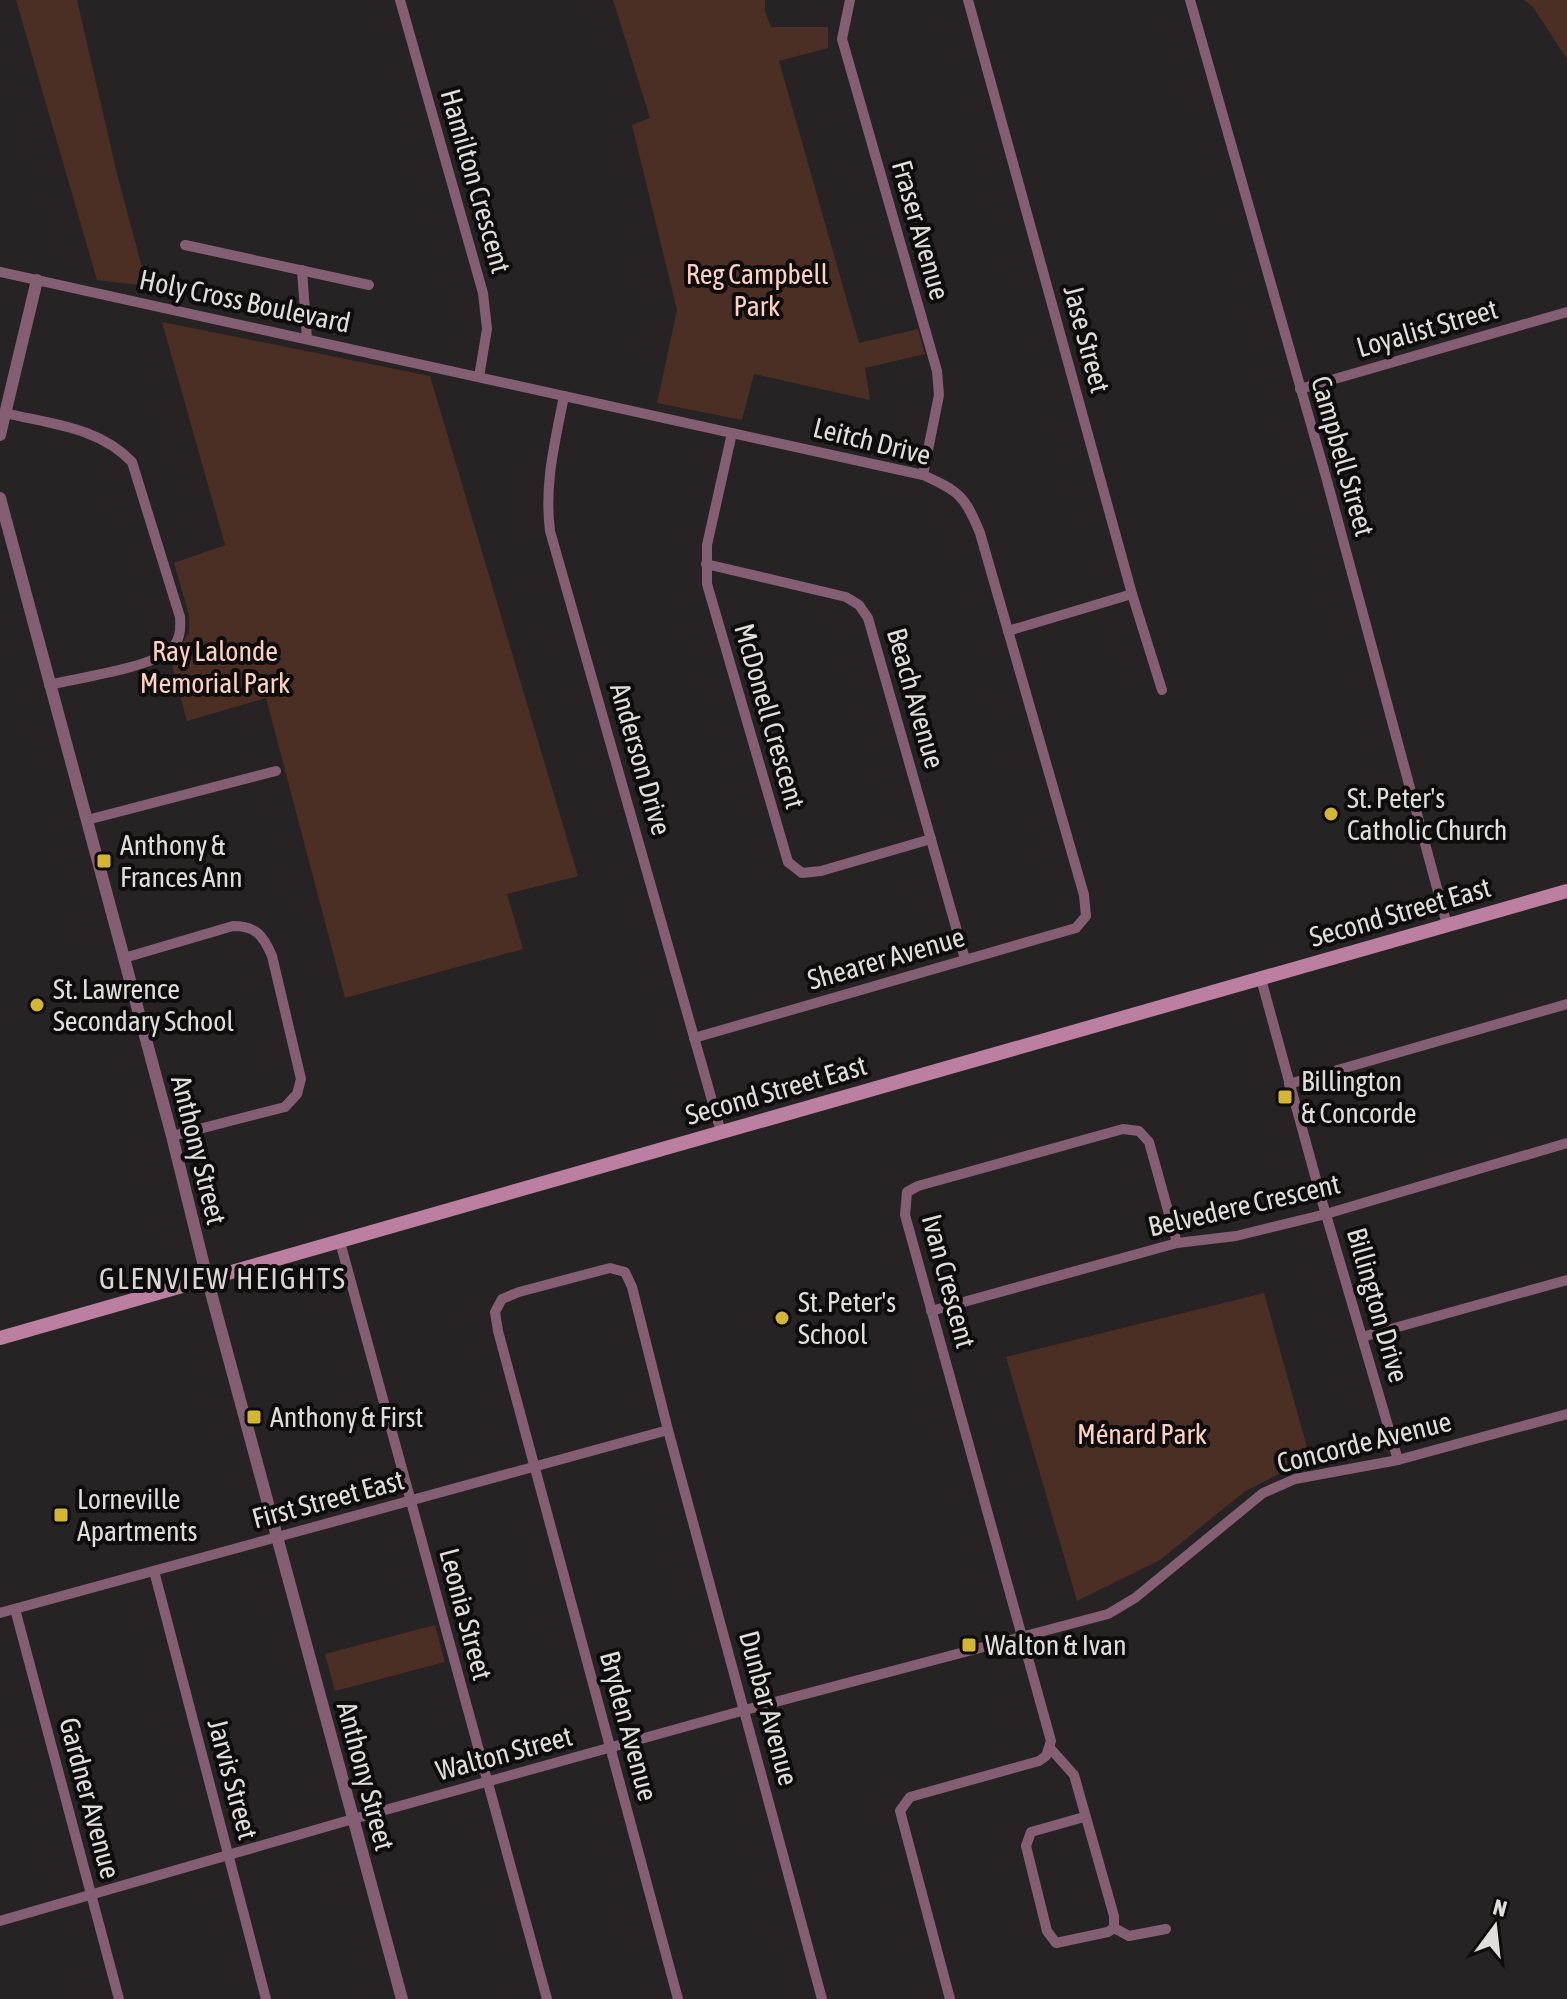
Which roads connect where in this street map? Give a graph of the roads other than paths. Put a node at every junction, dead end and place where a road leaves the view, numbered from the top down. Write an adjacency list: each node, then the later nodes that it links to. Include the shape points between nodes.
1 (400, 0): 12 (street, Hamilton Crescent, via 483,293 487,329)
2 (850, 0): 18 (street, Fraser Avenue, via 842,39 937,371 939,395)
3 (968, 0): 21 (street, Jase Street)
4 (1190, 0): 13 (street, Campbell Street)
5 (185, 245): 6 (street)
6 (302, 270): 9 (street); 11 (street)
7 (0, 272): 8 (street, Holy Cross Boulevard)
8 (37, 280): 11 (street, Holy Cross Boulevard); 15 (street)
9 (369, 285)
10 (1567, 312): 13 (street, Loyalist Street)
11 (307, 339): 12 (street, Holy Cross Boulevard)
12 (479, 377): 14 (street, Leitch Drive)
13 (1300, 389): 30 (street, Campbell Street)
14 (564, 396): 16 (street, Leitch Drive); 35 (street, Anderson Drive, via 548,474 550,531)
15 (5, 413): 17 (street); 23 (street, via 98,436 132,462 180,617 181,633 171,650 153,660)
16 (732, 433): 18 (street, Leitch Drive); 20 (street, McDonell Crescent)
17 (0, 435)
18 (923, 475): 22 (street, Leitch Drive, via 953,489 970,508)
19 (0, 498): 23 (street, Anthony Street)
20 (706, 564): 27 (street, Beach Avenue, via 846,597 859,605 868,618); 27 (street, McDonell Crescent, via 713,606 788,862 802,873 821,871)
21 (1132, 594): 22 (street); 24 (street, Jase Street)
22 (1008, 631): 29 (street, Leitch Drive)
23 (49, 685): 26 (street, Anthony Street)
24 (1162, 690)
25 (276, 771): 26 (street)
26 (87, 820): 31 (street, Anthony Street)
27 (931, 839): 32 (street, Beach Avenue)
28 (1567, 891): 30 (main road, Second Street East)
29 (1086, 916): 32 (street, Shearer Avenue, via 1076,928)
30 (1447, 925): 33 (main road, Second Street East)
31 (124, 958): 38 (street, Anthony Street); 38 (street, via 233,926 250,926 264,937 272,956 301,1079 297,1094 285,1107)
32 (965, 959): 35 (street, Shearer Avenue)
33 (1261, 979): 36 (street, Billington Drive); 37 (main road, Second Street East)
34 (1567, 1004): 36 (street)
35 (694, 1038): 37 (street, Anderson Drive)
36 (1289, 1084): 40 (street, Billington Drive)
37 (721, 1132): 41 (main road, Second Street East)
38 (172, 1136): 43 (street, Anthony Street)
39 (1567, 1143): 40 (street, Belvedere Crescent)
40 (1326, 1214): 42 (street, Belvedere Crescent, via 1236,1236); 46 (street, Billington Drive)
41 (340, 1242): 43 (main road, Second Street East); 52 (street, Leonia Street)
42 (1177, 1243): 45 (street, Belvedere Crescent); 45 (street, Ivan Crescent, via 1149,1142 1139,1131 1123,1129 907,1192 905,1215)
43 (207, 1278): 47 (main road, Second Street East); 53 (street, Anthony Street)
44 (1567, 1280): 46 (street)
45 (931, 1311): 57 (street, Ivan Crescent)
46 (1362, 1337): 50 (street, Billington Drive)
47 (0, 1338)
48 (1567, 1414): 50 (street, Concorde Avenue)
49 (668, 1430): 51 (street, First Street East); 51 (street, Dunbar Avenue, via 625,1272 610,1268 519,1292 502,1299 495,1312); 58 (street, Dunbar Avenue)
50 (1398, 1460): 57 (street, Concorde Avenue, via 1295,1479 1263,1493 1135,1598 1108,1614)
51 (535, 1466): 52 (street, First Street East); 59 (street, Bryden Avenue)
52 (411, 1501): 53 (street, First Street East); 61 (street, Leonia Street)
53 (277, 1537): 54 (street, First Street East); 63 (street, Anthony Street)
54 (154, 1571): 55 (street, First Street East); 64 (street, Jarvis Street)
55 (15, 1609): 56 (street, First Street East); 65 (street, Gardner Avenue)
56 (0, 1613)
57 (1022, 1637): 58 (street, Walton Street); 60 (street, Ivan Crescent)
58 (745, 1710): 59 (street, Walton Street); 74 (street, Dunbar Avenue)
59 (610, 1748): 61 (street, Walton Street); 73 (street, Bryden Avenue)
60 (1050, 1748): 62 (street, via 1074,1775); 75 (street, via 1039,1761 910,1797 900,1811)
61 (487, 1782): 63 (street, Walton Street); 72 (street, Leonia Street)
62 (1084, 1817): 67 (street); 67 (street, via 1031,1832 1026,1846 1047,1931 1056,1943)
63 (353, 1819): 64 (street, Walton Street); 71 (street, Anthony Street)
64 (227, 1855): 65 (street, Walton Street); 70 (street, Jarvis Street)
65 (91, 1895): 66 (street, Walton Street); 69 (street, Gardner Avenue)
66 (0, 1921)
67 (1114, 1928): 68 (street, via 1129,1936)
68 (1166, 1929)
69 (119, 1999)
70 (266, 1999)
71 (402, 1999)
72 (547, 1999)
73 (678, 1999)
74 (822, 1999)
75 (950, 1999)

